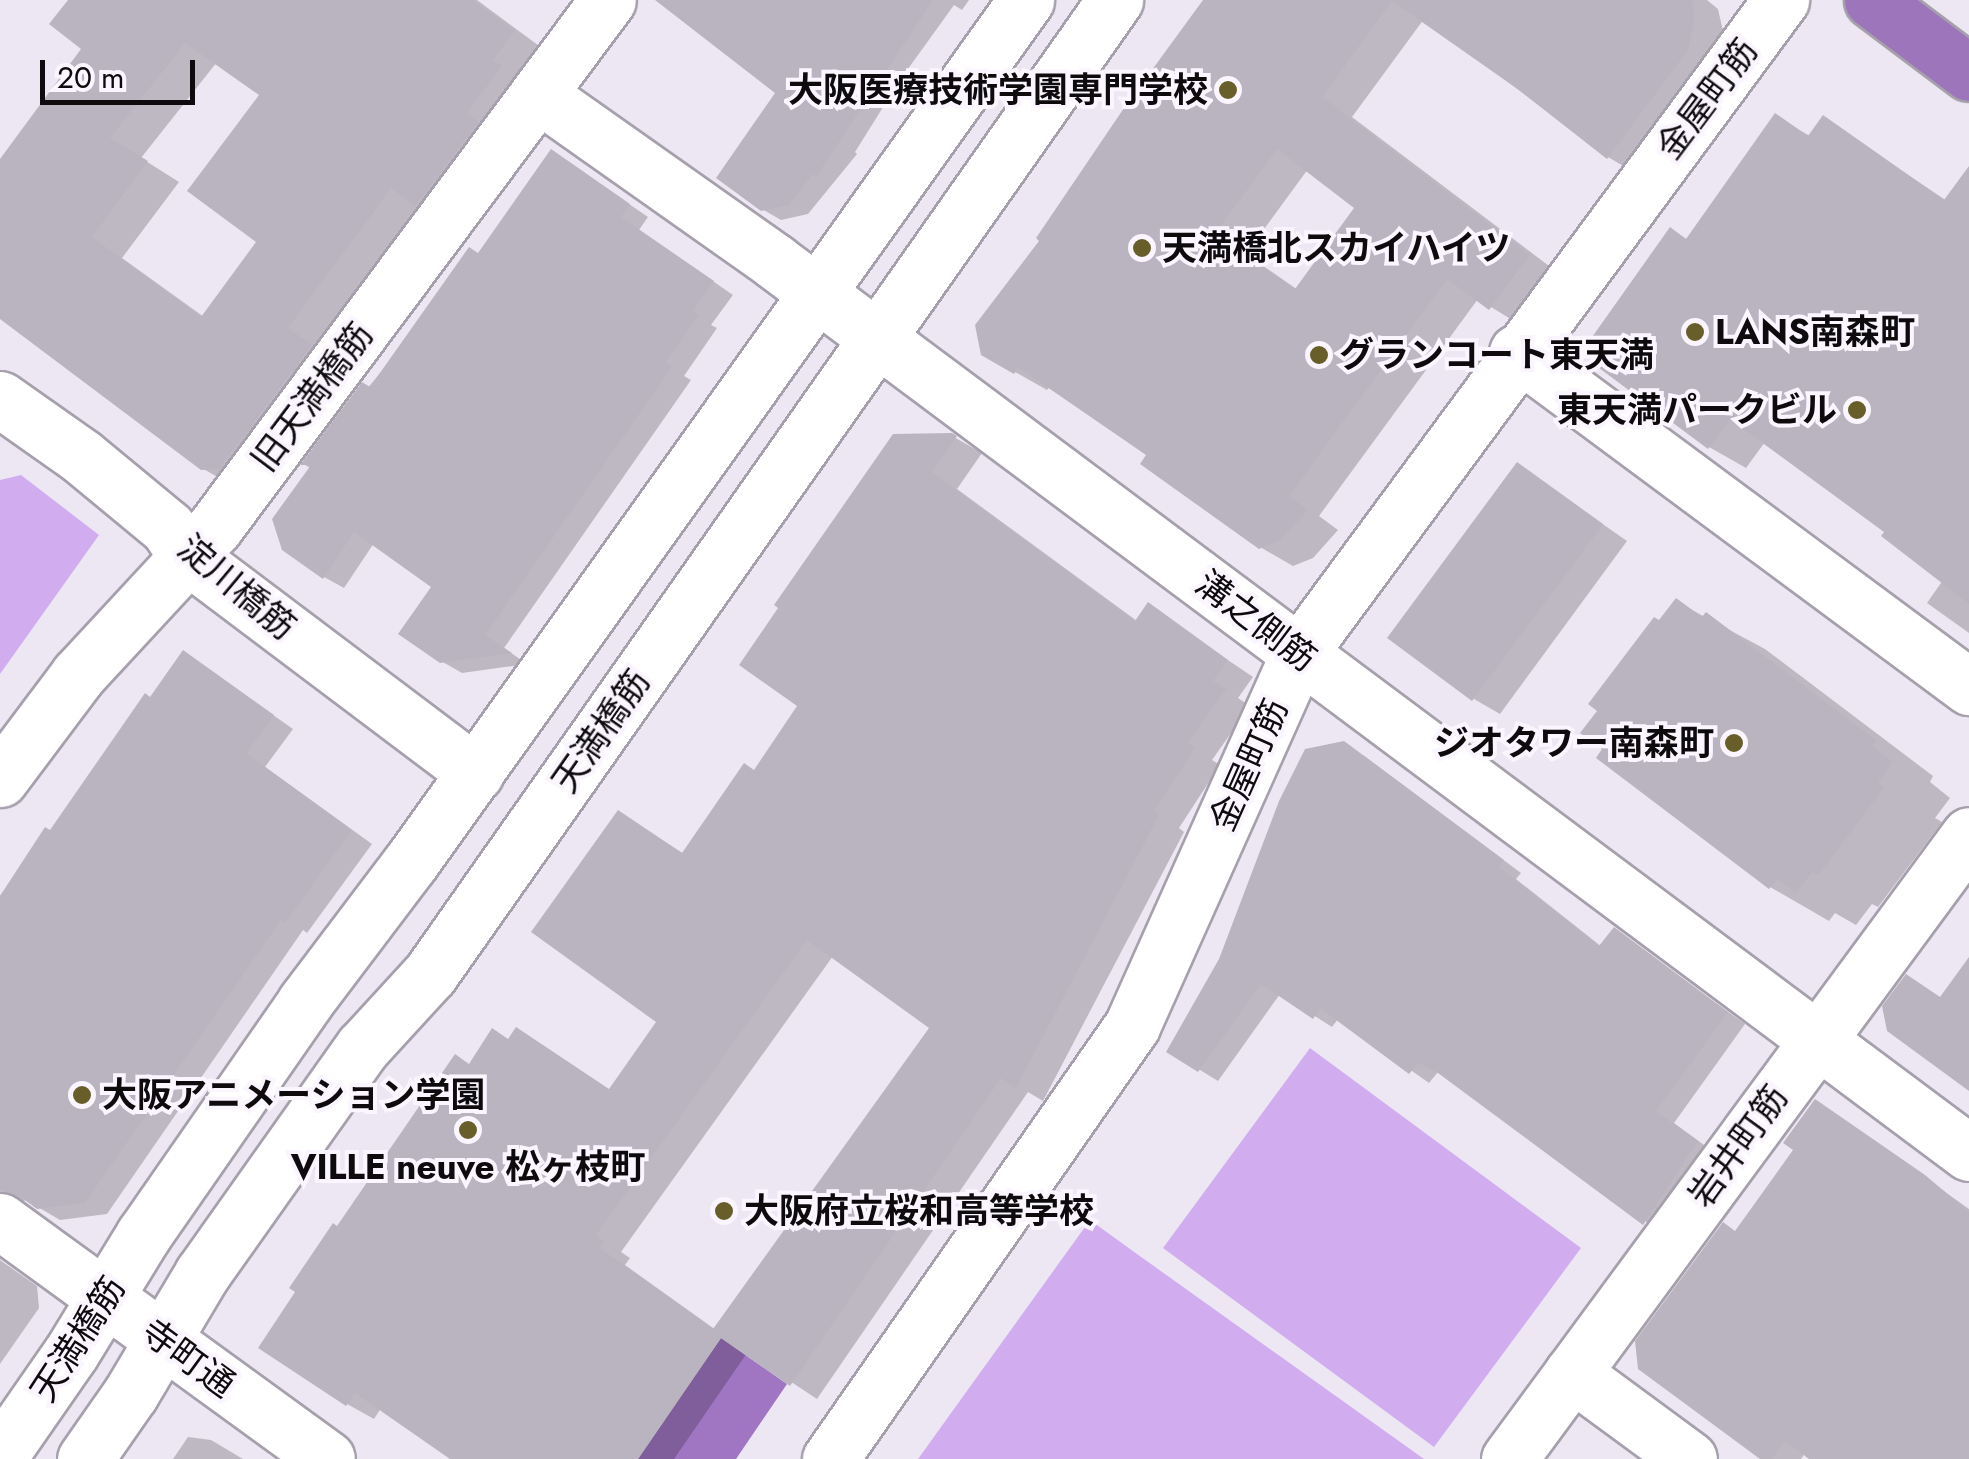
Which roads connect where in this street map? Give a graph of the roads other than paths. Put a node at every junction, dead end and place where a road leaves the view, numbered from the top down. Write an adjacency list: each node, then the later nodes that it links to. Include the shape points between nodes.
1 (608, 0): 7 (street, 旧天満橋筋)
2 (1026, 0): 8 (street, 天満橋筋)
3 (1115, 0): 9 (street, 天満橋筋)
4 (1782, 0): 10 (street, 金屋町筋)
5 (1872, 0): 6 (highway)
6 (1969, 73)
7 (539, 95): 8 (street, 溝之側筋); 12 (street, 旧天満橋筋, via 215,527)
8 (817, 294): 9 (street, 溝之側筋); 15 (street, 天満橋筋)
9 (877, 338): 13 (street, 溝之側筋); 22 (street, 天満橋筋, via 430,974 363,1047 251,1204)
10 (1517, 352): 13 (street, 金屋町筋); 14 (street)
11 (0, 399): 12 (street, 淀川橋筋, via 168,528)
12 (185, 554): 15 (street, 淀川橋筋); 16 (street, 旧天満橋筋, via 78,676)
13 (1299, 653): 18 (street, 溝之側筋); 27 (street, 金屋町筋, via 1132,1026)
14 (1969, 687)
15 (476, 773): 21 (street, 天満橋筋, via 305,1002)
16 (0, 780)
17 (1969, 835): 18 (street, 岩井町筋)
18 (1816, 1038): 19 (street, 溝之側筋); 23 (street, 岩井町筋)
19 (1969, 1153)
20 (0, 1221): 21 (street, 寺町通)
21 (105, 1298): 22 (street, 寺町通); 24 (street, 天満橋筋)
22 (163, 1340): 25 (street, 天満橋筋); 26 (street, 寺町通)
23 (1572, 1372): 28 (street, 岩井町筋); 29 (street)
24 (0, 1456)
25 (85, 1459)
26 (327, 1459)
27 (830, 1459)
28 (1509, 1459)
29 (1689, 1459)

